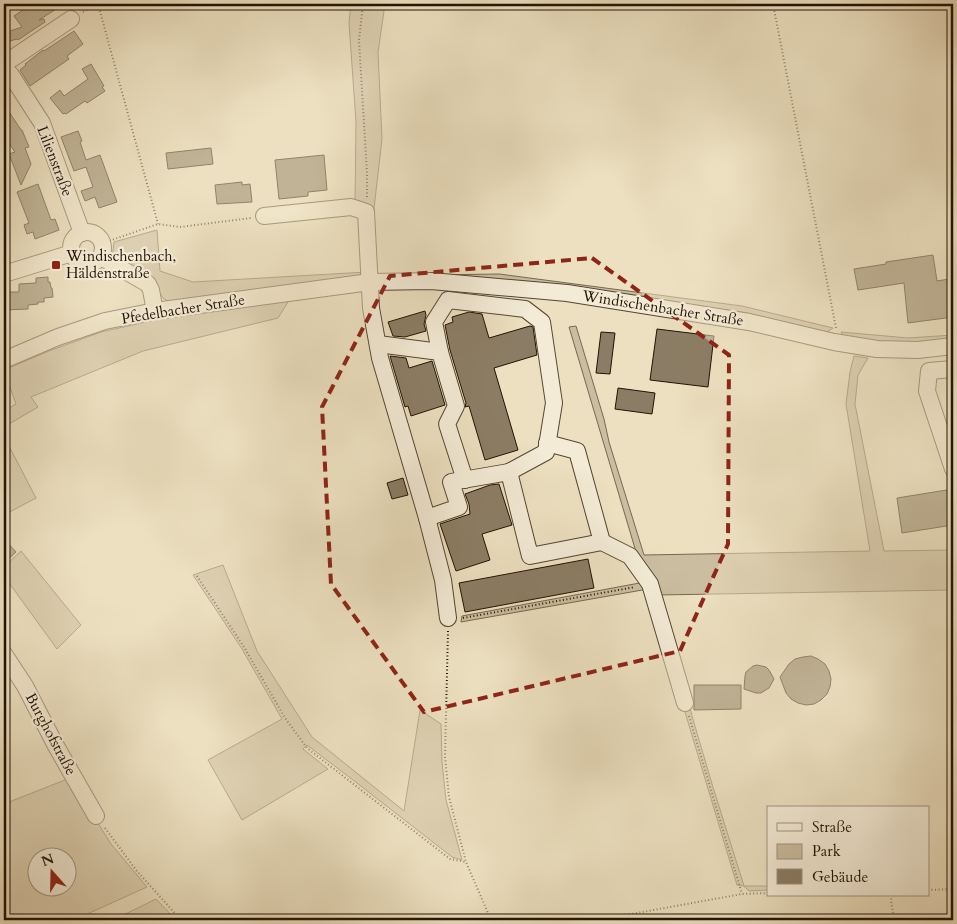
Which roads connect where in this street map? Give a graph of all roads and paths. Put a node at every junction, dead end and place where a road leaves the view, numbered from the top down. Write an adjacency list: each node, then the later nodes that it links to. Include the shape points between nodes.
1 (98, 4): 8 (path)
2 (363, 4): 6 (path, via 359,40 367,173)
3 (773, 4): 15 (path, via 836,329)
4 (71, 19): 5 (street)
5 (4, 66): 9 (street, Lilienstraße, via 42,123)
6 (366, 212): 7 (street, via 351,207); 13 (street)
7 (264, 216): 8 (path, via 180,227)
8 (158, 224): 10 (path)
9 (82, 233): 10 (street, via 88,232 99,238); 11 (street, via 73,241)
10 (102, 250): 11 (street, via 97,262 91,264 80,263); 14 (street, via 148,284)
11 (72, 253): 12 (street)
12 (4, 274)
13 (370, 282): 14 (street, Pfedelbacher Straße); 15 (street, Windischenbacher Straße, via 431,281 566,294 749,322); 16 (street)
14 (155, 311): 19 (street, Pfedelbacher Straße, via 104,321)
15 (834, 342): 17 (street, Windischenbacher Straße, via 898,350)
16 (378, 344): 18 (street); 25 (street)
17 (953, 346)
18 (440, 352): 21 (street, via 434,322 448,300 525,309 542,322 554,403); 24 (street, via 456,406 447,424)
19 (4, 360)
20 (953, 369): 22 (street, via 929,372 927,391)
21 (547, 443): 23 (street, via 546,452); 26 (street, via 577,451)
22 (953, 469)
23 (509, 472): 24 (street); 26 (street, via 530,556)
24 (465, 480): 25 (street, via 451,482 459,507)
25 (427, 518): 29 (street, via 443,580)
26 (602, 542): 28 (street, via 630,556)
27 (197, 576): 33 (path, via 307,748 450,859)
28 (650, 584): 29 (path, via 465,618); 31 (street)
29 (448, 618): 33 (path, via 445,757 449,797)
30 (4, 654): 32 (street, Burghofstraße)
31 (685, 703): 37 (path)
32 (96, 816): 39 (path, via 136,870)
33 (466, 862): 40 (path)
34 (930, 890): 35 (path)
35 (953, 890)
36 (767, 893): 37 (path)
37 (742, 894): 41 (path)
38 (892, 896): 42 (path)
39 (182, 920)
40 (491, 920)
41 (598, 920)
42 (894, 920)

